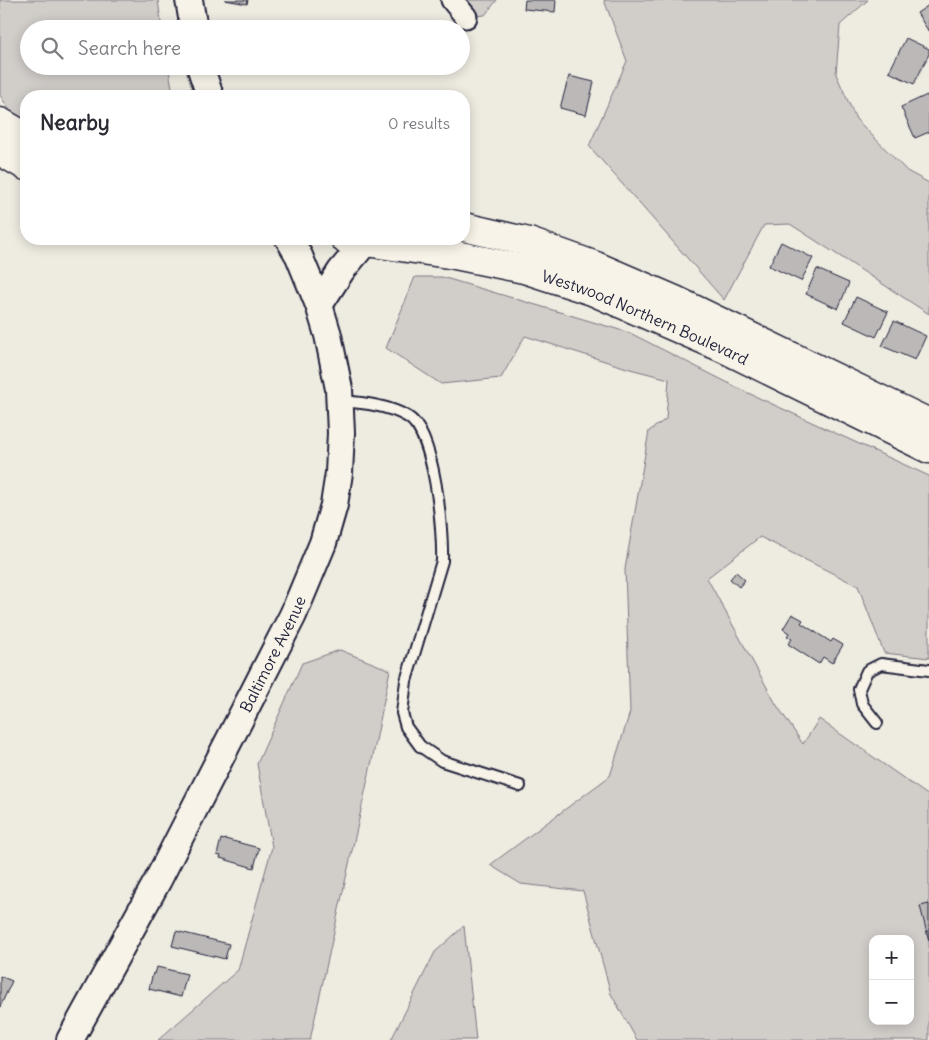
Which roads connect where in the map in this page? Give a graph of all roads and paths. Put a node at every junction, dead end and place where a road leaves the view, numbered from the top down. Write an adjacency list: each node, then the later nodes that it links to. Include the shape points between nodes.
1 (189, 0): 4 (street)
2 (452, 0): 3 (street)
3 (466, 17)
4 (192, 20)
5 (203, 75): 6 (street)
6 (208, 90)
7 (0, 122): 8 (main road)
8 (20, 134)
9 (0, 151): 10 (main road)
10 (20, 163)
11 (470, 228): 17 (main road, Westwood Northern Boulevard, via 529,242 596,266 675,300)
12 (293, 245): 15 (street, Baltimore Avenue)
13 (353, 245): 15 (street, via 341,271)
14 (389, 245): 18 (main road, Westwood Northern Boulevard, via 524,269 592,291 724,348)
15 (318, 305): 16 (street, Baltimore Avenue, via 328,335)
16 (340, 401): 21 (lane, via 362,403 410,418 422,435 431,458 443,542 442,560 406,681 402,713 406,727 420,746 442,761); 22 (street, Baltimore Avenue, via 339,473 334,505 308,581 158,880)
17 (929, 423)
18 (929, 449)
19 (929, 670): 20 (lane, via 881,664 867,671 859,689 862,704)
20 (877, 723)
21 (520, 786)
22 (70, 1040)

